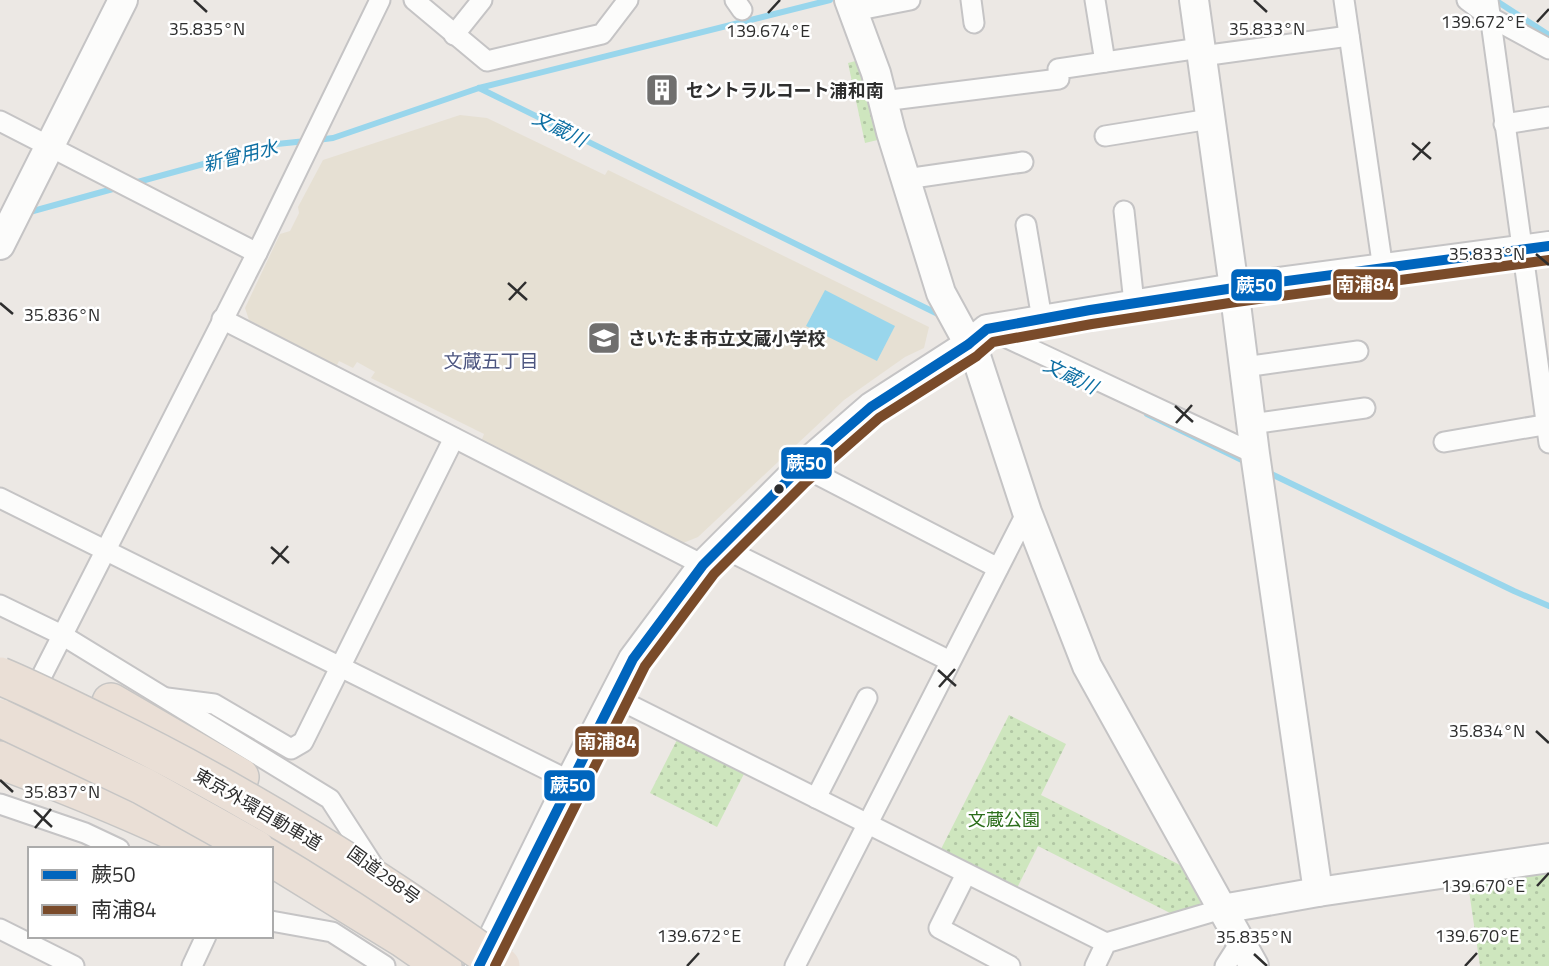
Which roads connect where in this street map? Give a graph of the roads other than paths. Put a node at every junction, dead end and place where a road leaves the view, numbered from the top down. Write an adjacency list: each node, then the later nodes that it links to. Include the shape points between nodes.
1 (123, 0): 26 (street)
2 (380, 0): 34 (street)
3 (415, 0): 15 (street)
4 (482, 0): 15 (street)
5 (628, 0): 15 (street, via 602,34 487,61)
6 (910, 0): 12 (street)
7 (971, 0): 14 (street)
8 (1095, 0): 19 (street)
9 (1194, 0): 18 (street)
10 (1344, 0): 16 (street)
11 (1467, 0): 13 (street)
12 (852, 7): 20 (street)
13 (1489, 8): 17 (street); 24 (street)
14 (974, 23)
15 (454, 35)
16 (1349, 36): 18 (street); 35 (street)
17 (1549, 49)
18 (1201, 52): 19 (street); 22 (street)
19 (1105, 62): 20 (street, via 1059,74)
20 (883, 101): 28 (street)
21 (1549, 117): 24 (street)
22 (1210, 119): 25 (street); 36 (street)
23 (0, 121): 26 (street)
24 (1504, 124): 33 (street)
25 (1105, 136)
26 (50, 146): 31 (street); 34 (street)
27 (1023, 162): 28 (street)
28 (906, 179): 40 (street, via 941,293)
29 (1124, 211): 37 (street)
30 (1026, 225): 39 (street)
31 (4, 238)
32 (1549, 246): 33 (street)
33 (1521, 249): 35 (street); 41 (street)
34 (257, 253): 38 (street)
35 (1383, 269): 36 (street)
36 (1234, 288): 37 (street); 43 (street)
37 (1134, 303): 39 (street)
38 (222, 318): 47 (street); 53 (street)
39 (1042, 318): 40 (street)
40 (975, 335): 49 (street); 50 (street, via 871,407); 52 (street, via 977,359)
41 (1541, 338): 46 (street)
42 (1358, 351): 43 (street)
43 (1244, 367): 45 (street)
44 (1366, 408): 45 (street)
45 (1251, 424): 49 (street)
46 (1548, 431): 48 (street)
47 (454, 438): 54 (street); 60 (street)
48 (1444, 442)
49 (1257, 464): 79 (street)
50 (803, 467): 54 (street); 55 (street)
51 (0, 498): 53 (street)
52 (1027, 512): 55 (street); 80 (street, via 1087,666)
53 (104, 549): 57 (street); 60 (street)
54 (712, 556): 59 (street); 62 (street, via 633,659)
55 (998, 568): 59 (street)
56 (0, 606): 57 (street)
57 (62, 635): 63 (street); 66 (street)
58 (0, 651): 76 (highway, 国道298号, via 111,702 289,806)
59 (950, 661): 70 (street)
60 (341, 665): 63 (street, via 303,742 291,749 214,704); 67 (street)
61 (0, 676): 86 (highway, 東京外環自動車道, bridge, via 160,753 292,827 423,910)
62 (614, 697): 67 (street); 68 (street)
63 (167, 698): 76 (street, via 330,799)
64 (867, 698): 68 (street)
65 (0, 718): 73 (highway, 東京外環自動車道, bridge, via 143,786)
66 (0, 759): 72 (highway)
67 (570, 780): 86 (street)
68 (816, 798): 70 (street)
69 (0, 804): 71 (street)
70 (867, 825): 77 (street); 92 (street)
71 (115, 847)
72 (207, 847)
73 (252, 847)
74 (273, 858): 91 (highway, 東京外環自動車道)
75 (1549, 858): 79 (street)
76 (374, 867): 86 (highway, 国道298号)
77 (967, 874): 85 (street); 93 (street, via 939,928)
78 (273, 880): 90 (highway)
79 (1318, 892): 80 (street)
80 (1222, 909): 84 (street); 85 (street)
81 (273, 922): 89 (street, via 332,932)
82 (0, 929): 87 (street)
83 (205, 938): 88 (street)
84 (1241, 941): 95 (street); 96 (street)
85 (1106, 943): 94 (street)
86 (493, 962)
87 (74, 966)
88 (192, 966)
89 (385, 966)
90 (416, 966)
91 (443, 966)
92 (795, 966)
93 (1010, 966)
94 (1095, 966)
95 (1225, 966)
96 (1254, 966)

